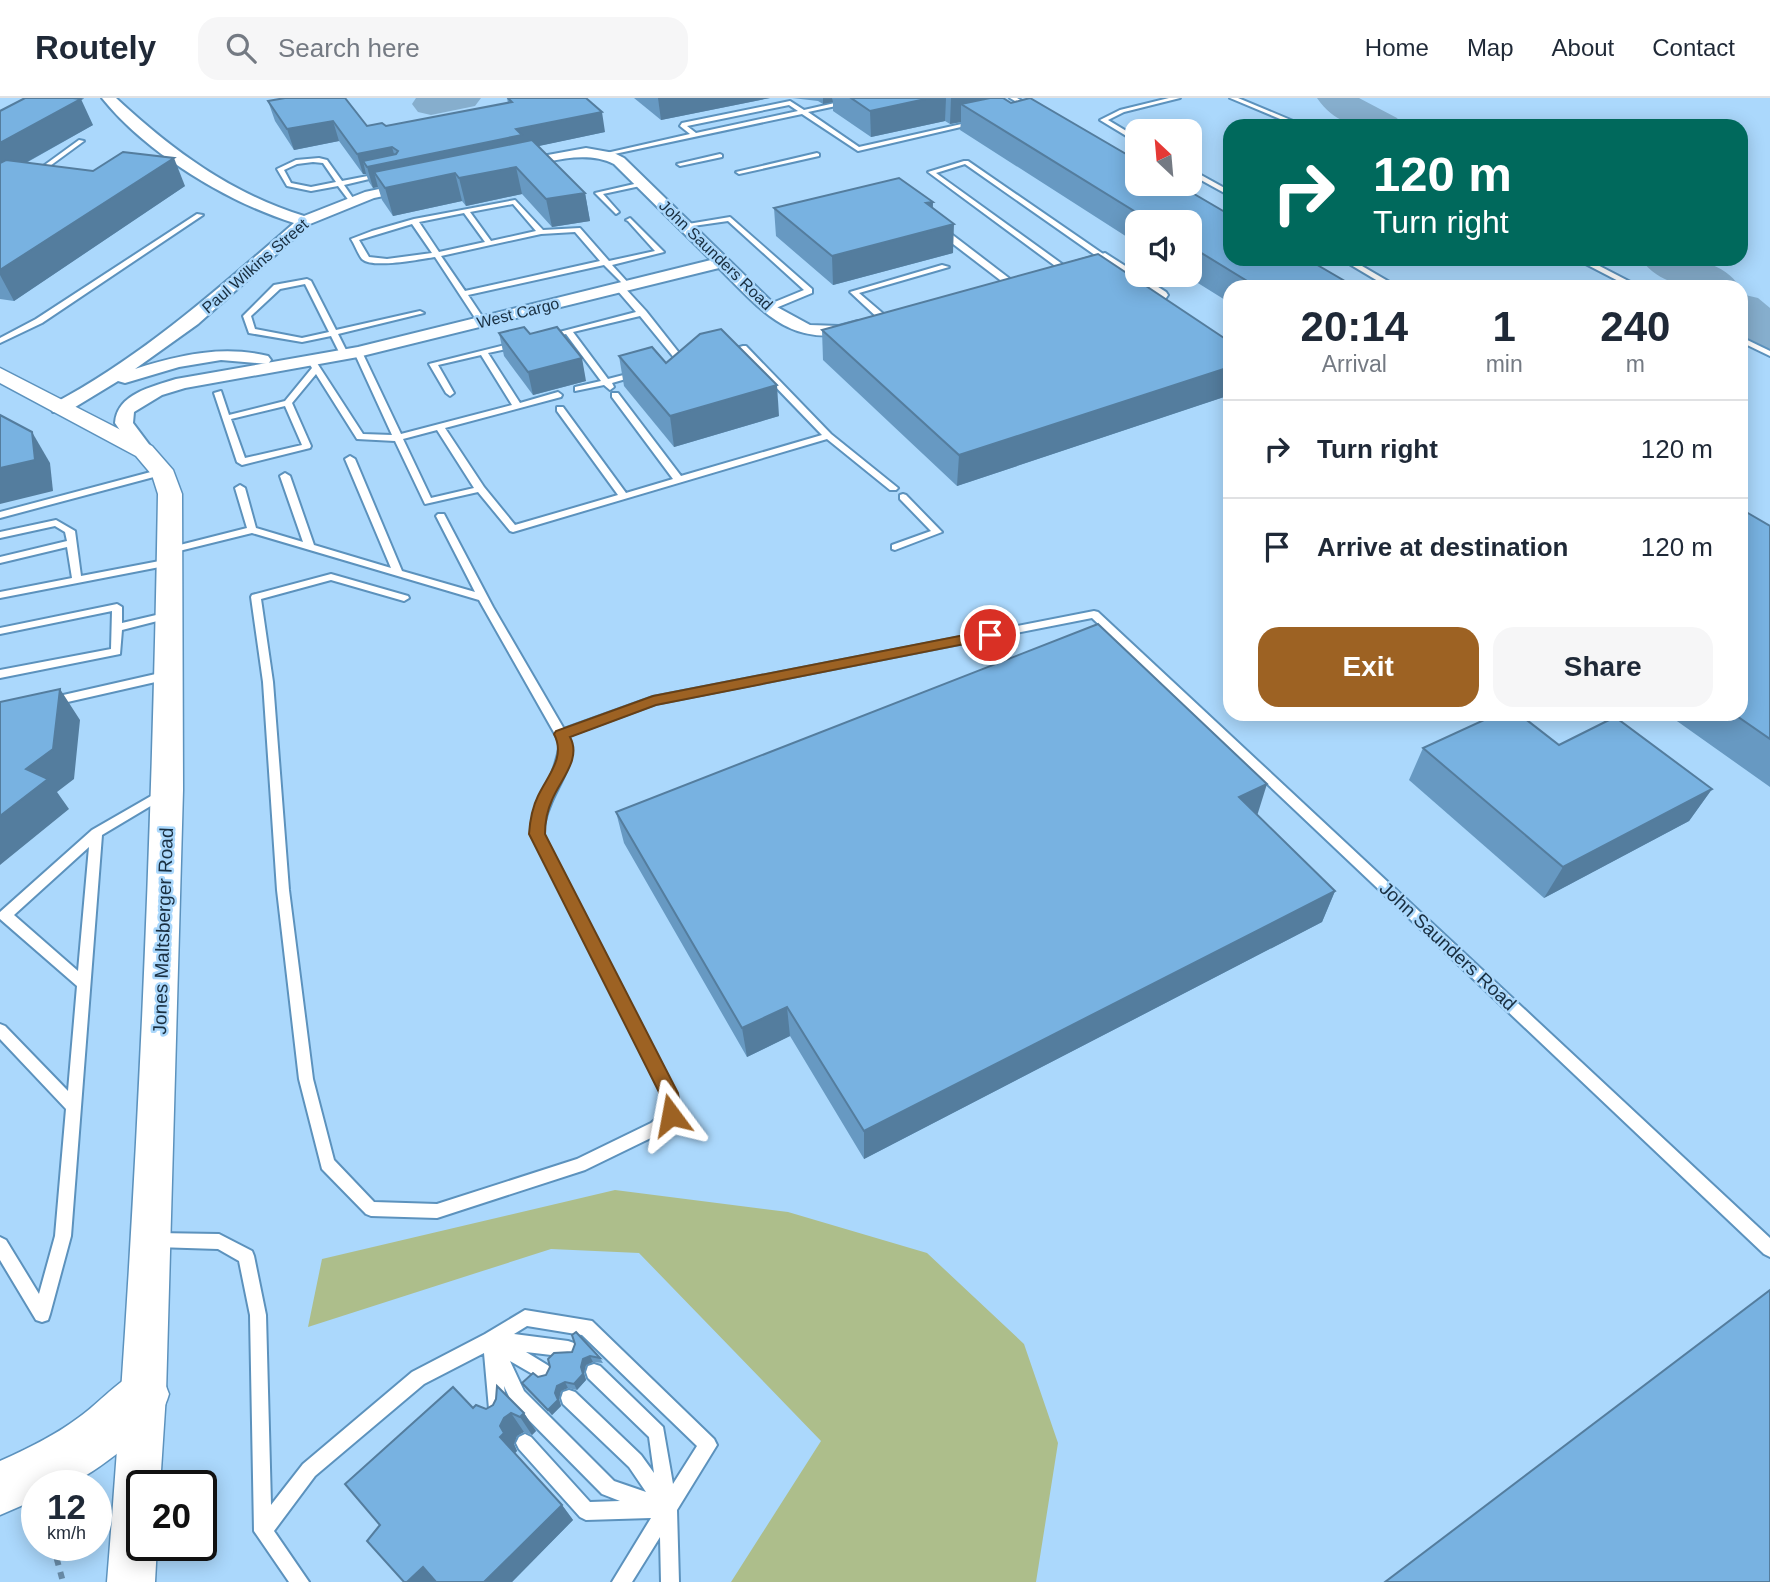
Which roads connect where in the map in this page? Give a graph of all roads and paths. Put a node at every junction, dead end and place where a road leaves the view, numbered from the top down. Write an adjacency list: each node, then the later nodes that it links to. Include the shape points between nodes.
1 (108, 98): 31 (street, via 186,167 236,197)
2 (1013, 98): 7 (lane, via 1035,110)
3 (1177, 98): 10 (lane, via 1103,120)
4 (1233, 98): 8 (lane)
5 (850, 102): 6 (lane)
6 (804, 111): 9 (lane, via 858,149); 11 (lane); 11 (lane, via 790,103 682,125)
7 (1021, 113)
8 (1285, 119)
9 (980, 122)
10 (1125, 133)
11 (694, 134): 13 (lane)
12 (81, 141): 21 (lane)
13 (601, 153): 17 (street, via 561,155); 24 (street, John Saunders Road, via 619,161)
14 (817, 155): 19 (lane)
15 (720, 156): 16 (lane)
16 (680, 164)
17 (493, 169)
18 (398, 172): 22 (lane)
19 (739, 172)
20 (1202, 178): 25 (lane)
21 (23, 181)
22 (340, 184): 22 (lane, via 326,161 280,169 289,185 311,189); 26 (lane)
23 (425, 184): 26 (street, Paul Wilkins Street)
24 (642, 184): 28 (lane, via 598,193); 33 (street, John Saunders Road)
25 (1223, 190)
26 (352, 201): 31 (street, Paul Wilkins Street)
27 (466, 212): 32 (lane); 34 (lane, via 515,202); 36 (lane)
28 (616, 212)
29 (199, 215): 62 (lane, via 39,321)
30 (630, 220): 40 (lane, via 660,252)
31 (305, 221): 56 (street, Paul Wilkins Street)
32 (415, 222): 37 (lane); 37 (lane, via 355,239 366,259)
33 (685, 225): 39 (street, John Saunders Road); 52 (lane, via 730,219 809,291)
34 (541, 232): 36 (lane); 40 (lane, via 577,230)
35 (947, 235): 45 (lane)
36 (489, 243): 37 (lane)
37 (437, 255): 50 (lane)
38 (1105, 258): 44 (street); 44 (lane, via 966,162 931,172); 51 (street)
39 (724, 262): 48 (street, West Cargo); 52 (street, John Saunders Road)
40 (606, 263): 48 (lane); 50 (lane)
41 (1357, 266): 46 (lane)
42 (1594, 266): 47 (lane)
43 (945, 267): 55 (lane, via 854,292)
44 (1065, 269): 45 (street)
45 (1025, 280): 49 (street)
46 (1382, 280)
47 (1622, 280)
48 (624, 287): 54 (lane); 57 (street, West Cargo)
49 (986, 291)
50 (463, 294): 57 (lane)
51 (1173, 305)
52 (768, 309): 55 (street, John Saunders Road, via 807,330 839,331)
53 (420, 313): 59 (lane)
54 (643, 313): 58 (lane); 70 (lane)
55 (890, 317)
56 (192, 320): 68 (street, West Cargo, via 196,342); 75 (street, Paul Wilkins Street)
57 (482, 322): 65 (street, West Cargo)
58 (568, 331): 60 (lane); 76 (lane)
59 (334, 333): 59 (lane, via 307,281 277,287 247,316 252,331 302,340); 65 (lane)
60 (544, 337)
61 (532, 340): 64 (lane)
62 (0, 341)
63 (1748, 343): 67 (lane)
64 (483, 352): 79 (lane, via 433,364); 81 (lane)
65 (351, 353): 71 (street, West Cargo); 86 (lane)
66 (720, 354): 85 (lane, via 743,348)
67 (1770, 354)
68 (221, 355): 71 (street, West Cargo); 75 (street, West Cargo, via 176,362)
69 (697, 360): 70 (lane)
70 (685, 362): 72 (lane)
71 (313, 365): 80 (lane); 86 (lane, via 360,437); 88 (street, West Cargo, via 182,383 132,404 125,411 124,423)
72 (672, 366)
73 (646, 372): 76 (lane)
74 (0, 374): 82 (street)
75 (97, 388): 82 (street, Paul Wilkins Street)
76 (610, 388): 77 (lane); 90 (lane)
77 (578, 389)
78 (218, 393): 83 (lane)
79 (450, 393)
80 (288, 403): 83 (lane); 83 (lane, via 307,446 242,462)
81 (517, 405): 84 (lane); 94 (lane, via 556,401)
82 (60, 408): 88 (street)
83 (226, 418)
84 (439, 426): 86 (lane); 93 (lane)
85 (828, 436): 90 (lane); 92 (lane)
86 (397, 438): 93 (lane, via 428,502)
87 (350, 459): 105 (lane)
88 (153, 461): 96 (lane); 103 (street, Jones Maltsberger Road, via 170,494)
89 (285, 476): 101 (lane)
90 (679, 480): 94 (lane)
91 (240, 488): 98 (lane)
92 (893, 488)
93 (480, 489): 94 (lane, via 513,530)
94 (624, 497)
95 (903, 497): 102 (lane, via 937,532)
96 (0, 515)
97 (441, 516): 109 (lane)
98 (252, 530): 101 (lane); 103 (lane)
99 (0, 535): 100 (lane, via 56,523 69,531)
100 (71, 543): 104 (lane); 106 (lane)
101 (310, 547): 105 (lane)
102 (895, 547)
103 (170, 556): 106 (lane); 110 (street, Jones Maltsberger Road)
104 (0, 560)
105 (398, 573): 109 (lane)
106 (77, 580): 107 (lane)
107 (0, 596)
108 (404, 598): 116 (lane, via 331,577 256,597 306,1079 327,1164 371,1209 437,1211 580,1165 656,1128 671,1115 669,1093 537,834 545,797 566,760)
109 (483, 598): 116 (lane)
110 (169, 615): 111 (lane); 114 (street, Jones Maltsberger Road)
111 (117, 628): 112 (lane, via 117,607); 113 (lane, via 116,652)
112 (0, 631)
113 (0, 674)
114 (169, 674): 115 (lane); 117 (street, Jones Maltsberger Road)
115 (39, 705)
116 (561, 734): 125 (lane, John Saunders Road, via 653,701 1094,614)
117 (168, 790): 118 (lane); 123 (street, Jones Maltsberger Road)
118 (96, 833): 119 (lane); 120 (lane)
119 (2, 916): 120 (lane)
120 (84, 984): 122 (lane)
121 (0, 1030): 122 (lane)
122 (74, 1107): 124 (lane, via 63,1236 43,1314)
123 (150, 1240): 130 (street, Jones Maltsberger Road); 136 (lane, via 219,1242 246,1256 258,1315)
124 (0, 1245)
125 (1770, 1249)
126 (491, 1340): 127 (lane); 128 (lane); 132 (lane); 135 (lane, via 518,1397 608,1488); 135 (lane, via 525,1318 586,1327 708,1445); 136 (lane, via 418,1378 309,1470)
127 (568, 1349)
128 (543, 1372)
129 (594, 1372): 135 (lane, via 657,1433)
130 (144, 1394): 134 (main road, via 116,1423 72,1453); 139 (street, Jones Maltsberger Road)
131 (569, 1398): 135 (lane, via 635,1461)
132 (498, 1416)
133 (525, 1443): 135 (lane, via 586,1511)
134 (0, 1488)
135 (668, 1509): 141 (lane); 142 (lane)
136 (263, 1531): 140 (lane)
137 (57, 1561): 138 (path)
138 (63, 1582)
139 (131, 1582)
140 (300, 1582)
141 (621, 1582)
142 (670, 1582)

